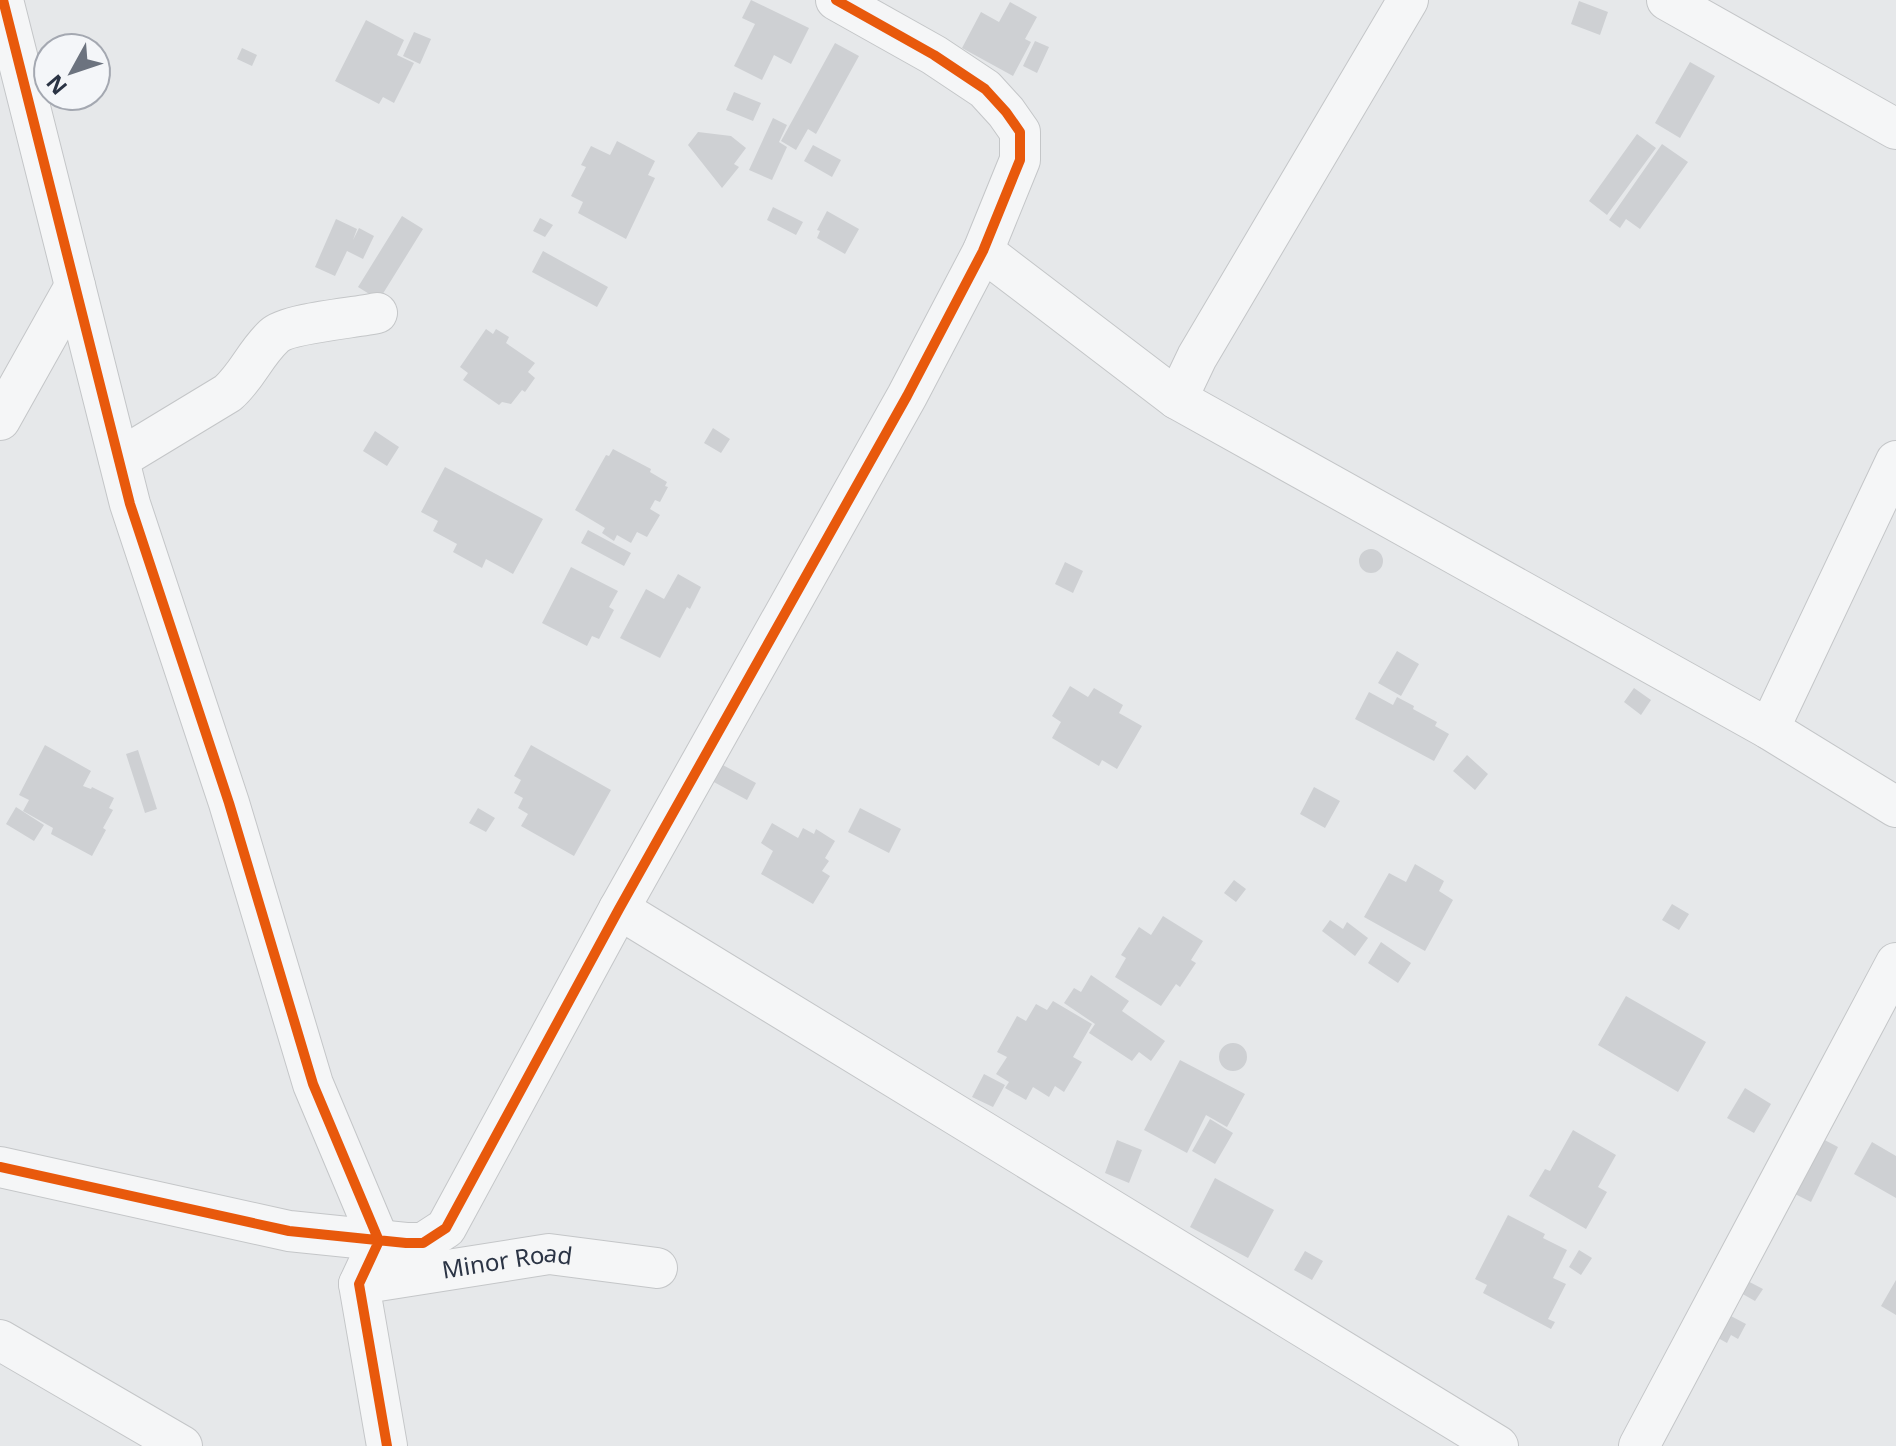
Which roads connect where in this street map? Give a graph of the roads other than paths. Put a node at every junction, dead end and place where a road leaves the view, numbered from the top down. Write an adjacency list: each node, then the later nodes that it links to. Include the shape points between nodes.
1 (3, 0): 7 (street)
2 (836, 0): 6 (street, via 985,89 1020,132 1020,160)
3 (1408, 0): 9 (street)
4 (1667, 0): 5 (street)
5 (1896, 129)
6 (983, 251): 9 (street); 15 (street)
7 (75, 286): 10 (street); 11 (street)
8 (377, 313): 11 (street, via 278,333 228,393)
9 (1177, 399): 13 (street)
10 (0, 420)
11 (119, 459): 18 (street, via 313,1084)
12 (1896, 461): 13 (street)
13 (1769, 729): 14 (street)
14 (1896, 807)
15 (619, 909): 18 (street, via 446,1228 423,1243); 24 (street)
16 (1896, 963): 25 (street)
17 (0, 1167): 18 (street, via 289,1231)
18 (379, 1241): 20 (street)
19 (657, 1268): 20 (street, Minor Road, via 549,1254)
20 (359, 1284): 23 (street)
21 (0, 1340): 22 (street)
22 (182, 1446)
23 (387, 1446)
24 (1498, 1446)
25 (1639, 1446)

